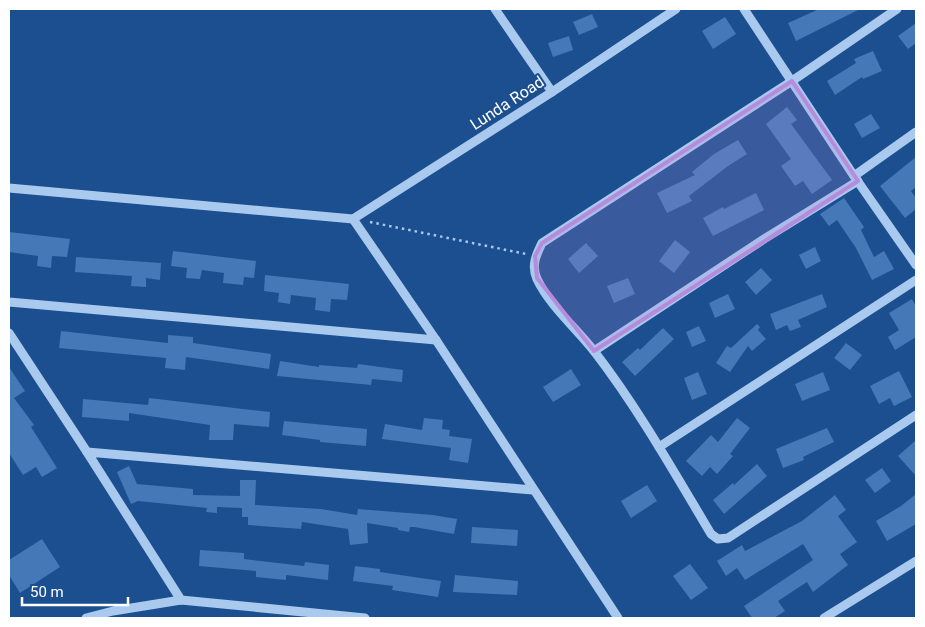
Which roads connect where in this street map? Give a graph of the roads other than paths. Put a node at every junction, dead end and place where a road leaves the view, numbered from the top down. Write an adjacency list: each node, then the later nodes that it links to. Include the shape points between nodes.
1 (495, 9): 6 (street)
2 (676, 9): 6 (street, Lunda Road)
3 (744, 9): 5 (street)
4 (897, 9): 5 (street)
5 (792, 81): 8 (street); 16 (street, via 542,243 534,266 542,287)
6 (552, 92): 10 (street, Lunda Road)
7 (916, 132): 8 (street)
8 (856, 179): 11 (street); 16 (street)
9 (9, 188): 10 (street)
10 (353, 219): 15 (street)
11 (916, 265)
12 (916, 280): 18 (street)
13 (9, 302): 15 (street)
14 (9, 334): 19 (street)
15 (436, 340): 20 (street)
16 (594, 352): 18 (street)
17 (916, 415): 18 (street, via 728,538 718,539 711,534)
18 (659, 447)
19 (87, 452): 20 (street); 22 (street)
20 (534, 490): 25 (street)
21 (916, 560): 26 (street)
22 (180, 600): 23 (street); 24 (street)
23 (86, 618)
24 (364, 618)
25 (618, 618)
26 (824, 618)

